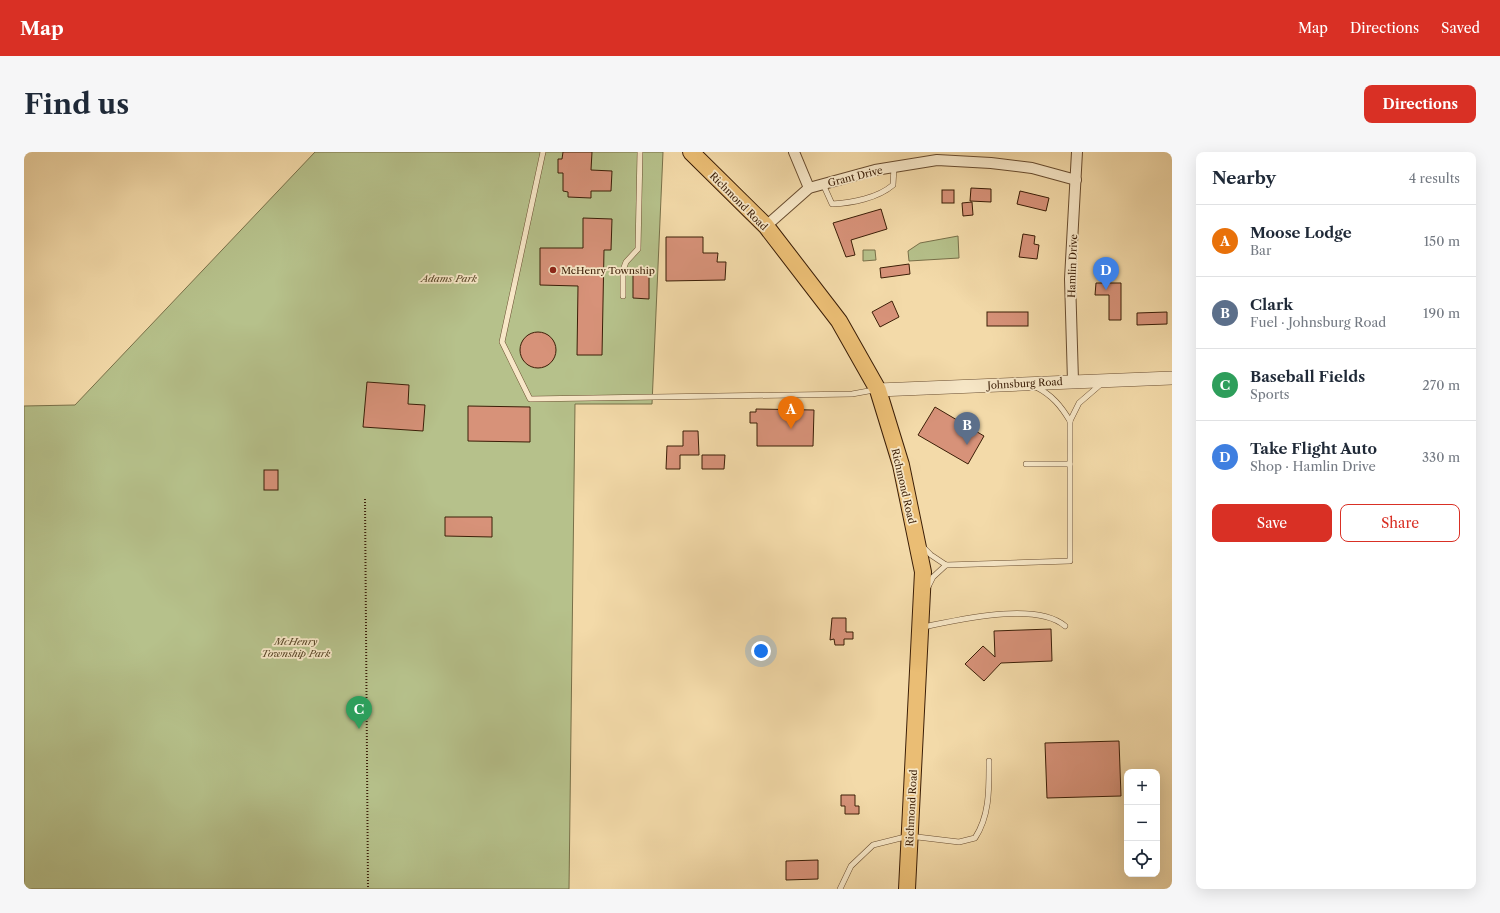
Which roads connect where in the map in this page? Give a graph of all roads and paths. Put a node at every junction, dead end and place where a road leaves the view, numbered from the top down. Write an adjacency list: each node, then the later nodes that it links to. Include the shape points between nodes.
1 (543, 152): 17 (lane, via 502,342 530,399 852,394)
2 (640, 152): 12 (lane, via 638,249 626,262 623,270)
3 (690, 152): 11 (main road, Richmond Road)
4 (794, 152): 10 (street)
5 (1077, 152): 8 (street, Hamlin Drive)
6 (936, 156): 7 (street, Grant Drive); 8 (street, Grant Drive, via 1032,168)
7 (894, 167): 9 (street, Grant Drive); 9 (lane, via 893,185 884,193 842,204 832,204)
8 (1076, 180): 15 (street, Hamlin Drive, via 1070,278)
9 (824, 184): 10 (street, Grant Drive)
10 (809, 188): 11 (street, Grant Drive)
11 (766, 226): 17 (main road, Richmond Road, via 839,321)
12 (623, 296)
13 (1172, 378): 14 (street, Johnsburg Road)
14 (1107, 380): 15 (street, Johnsburg Road); 18 (lane, via 1079,403)
15 (1073, 381): 16 (street, Johnsburg Road)
16 (1027, 383): 17 (street, Johnsburg Road); 18 (lane, via 1048,393 1061,405)
17 (878, 390): 22 (main road, Richmond Road, via 901,465)
18 (1070, 421): 20 (lane)
19 (1026, 464): 20 (lane)
20 (1070, 464): 23 (lane, via 1070,561)
21 (365, 499): 29 (path)
22 (916, 541): 23 (lane); 24 (main road, Richmond Road, via 923,572)
23 (946, 565): 24 (lane, via 933,577)
24 (921, 604): 26 (main road, Richmond Road)
25 (1065, 626): 26 (lane, via 1059,621 1045,617 994,614)
26 (920, 627): 28 (main road, Richmond Road)
27 (989, 761): 28 (lane, via 990,794 982,827 975,838 959,842)
28 (909, 836): 30 (lane, via 873,845 851,866); 31 (main road, Richmond Road)
29 (368, 889)
30 (840, 889)
31 (907, 889)

